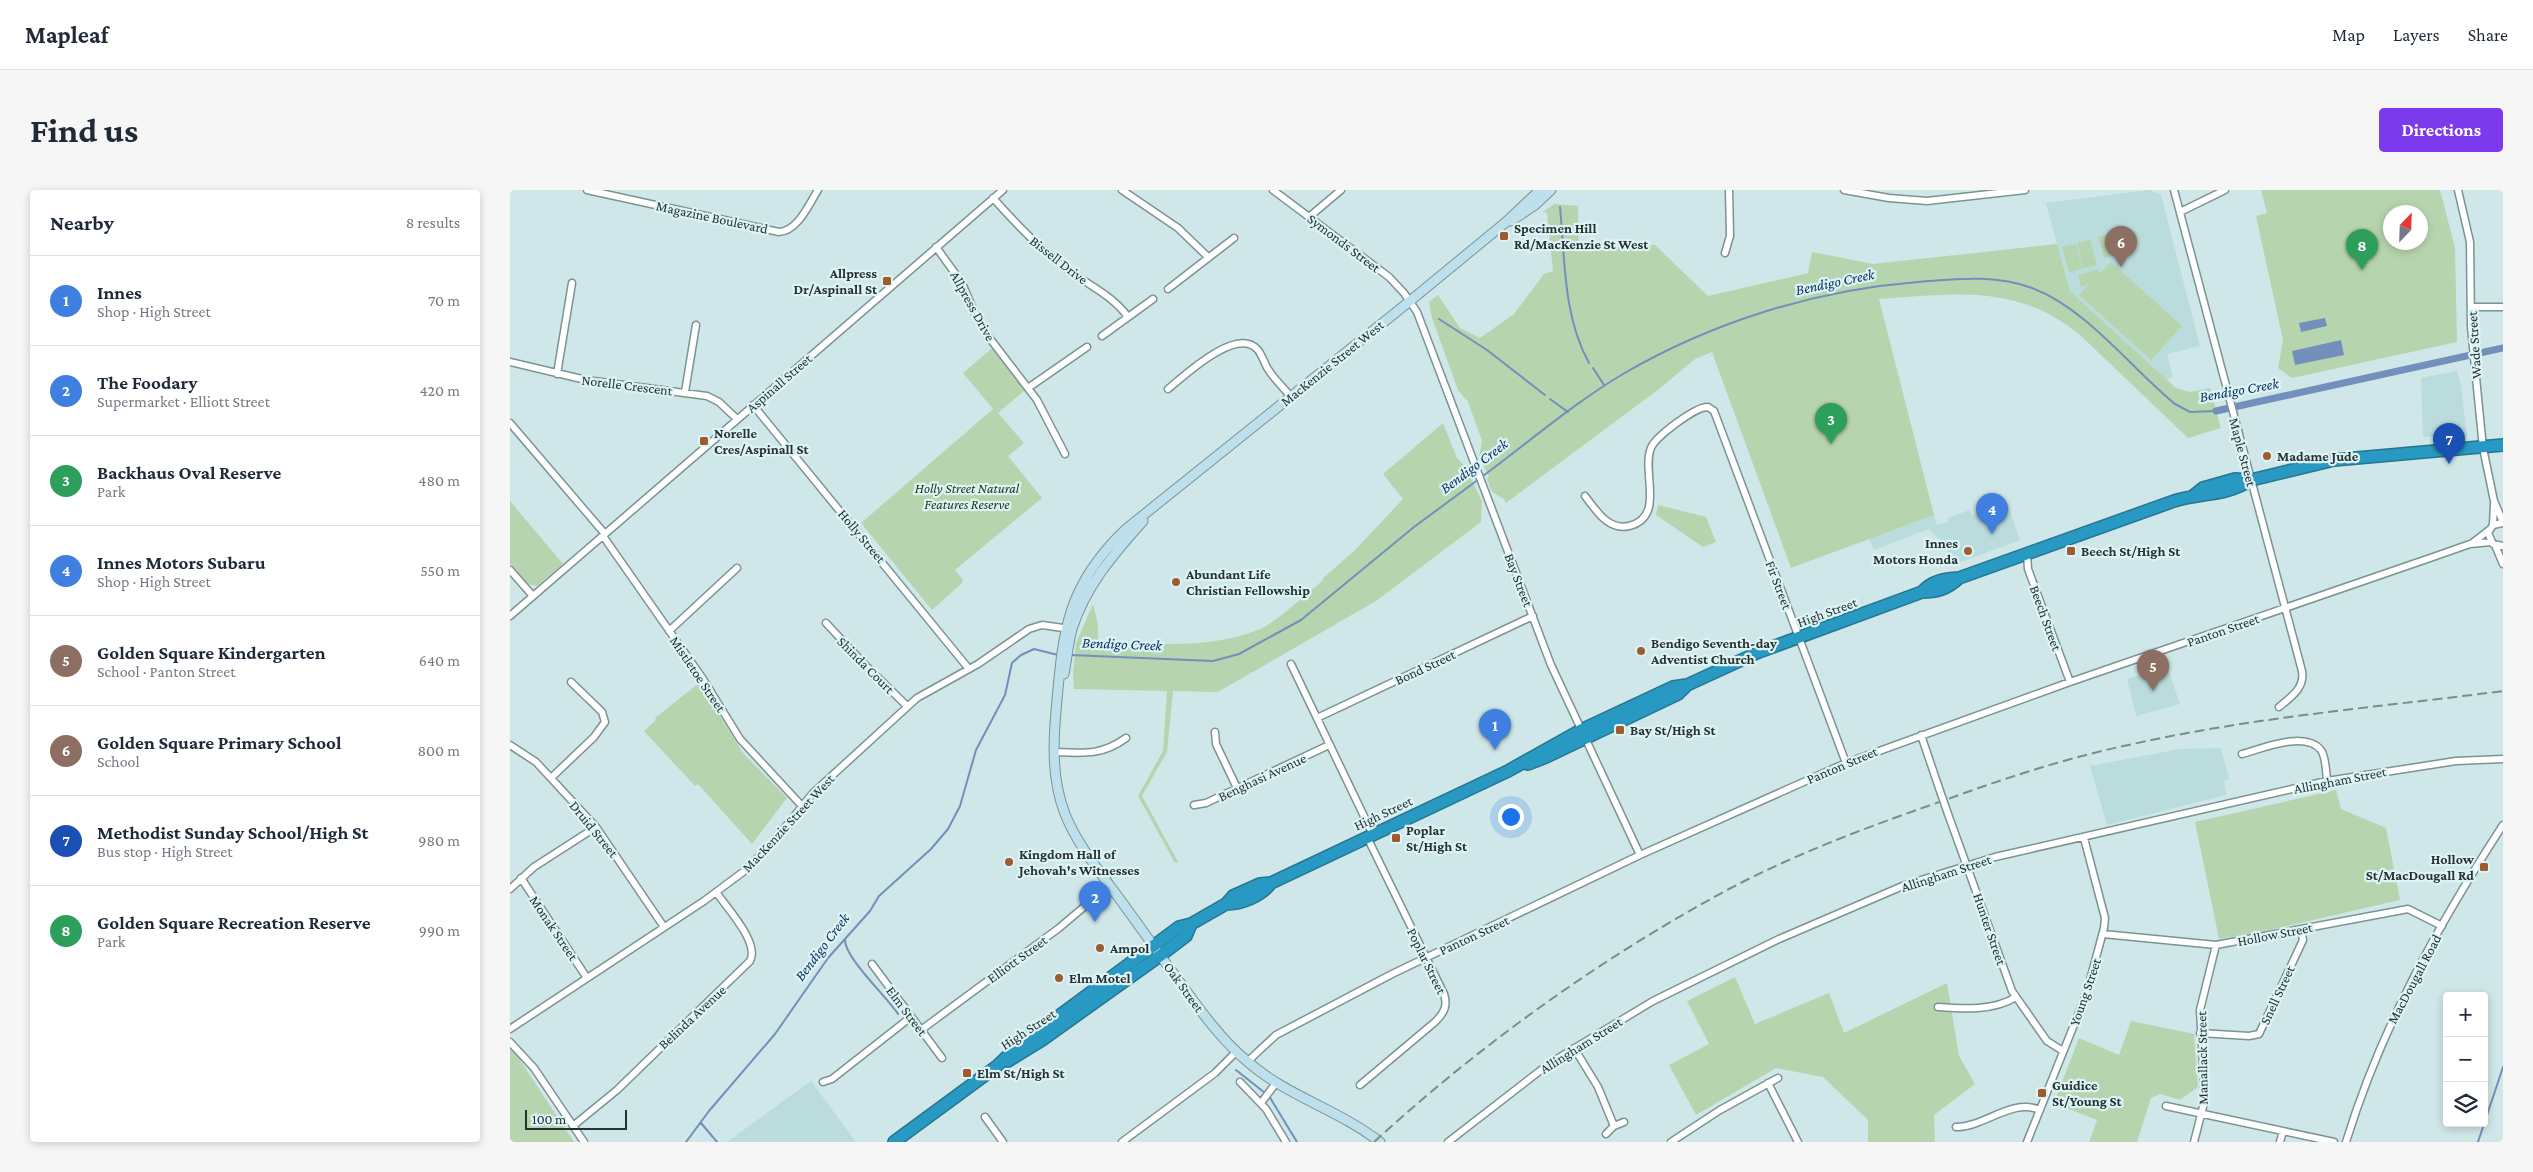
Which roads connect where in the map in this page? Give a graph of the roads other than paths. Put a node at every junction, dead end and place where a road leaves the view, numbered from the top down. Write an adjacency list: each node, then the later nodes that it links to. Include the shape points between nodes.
1 (587, 190): 2 (street, Magazine Boulevard, via 779,232 794,225)
2 (818, 190)
3 (1003, 190): 15 (street, Aspinall Street)
4 (1122, 190): 22 (street, via 1178,228)
5 (1273, 190): 17 (street, Symonds Street)
6 (1341, 190): 17 (street)
7 (1540, 190): 18 (main road, MacKenzie Street West)
8 (1551, 190): 18 (main road, MacKenzie Street West, via 1535,205)
9 (1730, 190): 21 (street, via 1730,236)
10 (1844, 190): 11 (street, via 1915,201)
11 (2025, 190)
12 (2174, 190): 16 (street, Maple Street)
13 (2226, 190): 16 (street)
14 (2458, 190): 27 (street, Wade Street, via 2470,242)
15 (993, 198): 20 (street, Aspinall Street); 29 (street, Bissell Drive, via 1035,242 1117,303)
16 (2180, 212): 45 (street, Maple Street)
17 (1310, 217): 26 (street, Symonds Street, via 1389,278)
18 (1506, 222): 26 (main road, MacKenzie Street West)
19 (1234, 238): 22 (street)
20 (936, 247): 35 (street, Allpress Drive, via 962,283 988,336); 39 (street, Aspinall Street)
21 (1725, 253)
22 (1208, 257): 24 (street)
23 (572, 283): 34 (street)
24 (1168, 289)
25 (1153, 298): 29 (street)
26 (1410, 301): 38 (main road, MacKenzie Street West); 61 (street, Bay Street, via 1424,328)
27 (2471, 307): 28 (street); 43 (street, Wade Street)
28 (2503, 307)
29 (1128, 317): 31 (street)
30 (696, 325): 37 (street)
31 (1102, 336)
32 (1087, 347): 35 (street)
33 (510, 362): 34 (street, Norelle Crescent)
34 (557, 374): 37 (street, Norelle Crescent)
35 (1028, 388): 44 (street, Allpress Drive)
36 (1168, 388): 38 (street, via 1225,348 1241,342 1255,347)
37 (685, 392): 40 (street, Norelle Crescent, via 712,398)
38 (1290, 396): 63 (main road, MacKenzie Street West, via 1158,504 1101,570)
39 (753, 405): 40 (street, Aspinall Street); 67 (street, Holly Street)
40 (737, 419): 50 (street, Aspinall Street)
41 (510, 423): 50 (street, Mistletoe Street)
42 (2503, 445): 43 (highway, High Street)
43 (2483, 448): 45 (highway, High Street, via 2356,457); 47 (street, Wade Street)
44 (1065, 454)
45 (2251, 480): 54 (highway, High Street, via 2238,488 2193,496); 59 (street, Maple Street)
46 (1585, 496): 65 (street, Fir Street, via 1609,523 1621,527 1637,523 1649,506 1649,455 1654,443 1698,409 1704,406 1711,408 1717,415)
47 (2494, 500): 48 (street, Wade Street); 49 (street, Wade Street)
48 (2503, 522): 49 (street)
49 (2491, 528): 51 (street, Panton Street); 52 (street, Wade Street)
50 (604, 535): 58 (street, Aspinall Street); 64 (street, Mistletoe Street)
51 (2470, 544): 52 (street, Panton Street); 59 (street, Panton Street)
52 (2493, 544): 53 (street, Panton Street); 55 (street, Wade Street)
53 (2503, 546)
54 (2027, 554): 65 (highway, High Street, via 1937,582 1922,592); 69 (street, Beech Street, via 2028,569)
55 (2503, 564)
56 (738, 568): 64 (street)
57 (510, 570): 58 (street)
58 (533, 596): 60 (street, Aspinall Street)
59 (2284, 609): 69 (street, Panton Street); 71 (street, Maple Street, via 2302,680 2295,694)
60 (510, 616)
61 (1533, 616): 72 (street, Bond Street); 74 (street, Bay Street, via 1551,665)
62 (826, 623): 70 (street, Shinda Court)
63 (1069, 629): 67 (street, MacKenzie Street West, via 1029,628); 79 (main road, Oak Street, via 1056,711)
64 (669, 631): 87 (street, Mistletoe Street, via 740,739)
65 (1800, 637): 74 (highway, High Street, via 1687,685 1673,686); 82 (street, Fir Street)
66 (1291, 664): 72 (street, Poplar Street)
67 (969, 669): 70 (street, MacKenzie Street West)
68 (571, 682): 83 (street, via 602,712 604,722 594,737)
69 (2070, 682): 75 (street, Panton Street)
70 (907, 706): 87 (street, MacKenzie Street West)
71 (2279, 707)
72 (1317, 718): 78 (street, Poplar Street)
73 (1215, 732): 85 (street, via 1216,744)
74 (1583, 734): 90 (highway, High Street); 92 (street, Bay Street)
75 (1921, 735): 82 (street, Panton Street); 93 (street, Hunter Street, bridge)
76 (1126, 738): 79 (street, via 1093,753)
77 (510, 745): 83 (street, Druid Street, via 536,762)
78 (1329, 745): 85 (street, Benghasi Avenue); 90 (street, Poplar Street)
79 (1054, 752): 95 (main road, Oak Street, via 1057,784 1068,820 1082,848)
80 (2242, 754): 84 (street, via 2280,742 2312,744 2323,754)
81 (2503, 759): 84 (street, Allingham Street, via 2456,761)
82 (1846, 763): 92 (street, Panton Street)
83 (552, 778): 89 (street, Druid Street)
84 (2327, 781): 91 (street, Allingham Street)
85 (1237, 788): 86 (street, Benghasi Avenue, via 1206,803)
86 (1194, 805)
87 (802, 806): 97 (street, MacKenzie Street West, via 758,858)
88 (2503, 825): 98 (street, MacDougall Road)
89 (596, 827): 94 (street); 99 (street, Druid Street)
90 (1370, 836): 103 (highway, High Street, via 1271,883 1260,884 1233,896 1226,904 1191,924 1186,936); 104 (street, Poplar Street)
91 (2084, 838): 93 (street, Allingham Street); 101 (street, Young Street, via 2105,918)
92 (1640, 855): 104 (street, Panton Street)
93 (1968, 865): 107 (street, Hunter Street); 114 (street, Allingham Street, via 1879,895 1772,942 1673,990)
94 (521, 878): 96 (street); 106 (street, Monak Street)
95 (1110, 885): 103 (main road, Oak Street); 111 (street, Elliott Street, via 1059,928)
96 (510, 889)
97 (716, 892): 99 (street, MacKenzie Street West); 131 (street, Belinda Avenue, via 751,942 754,954 750,961 617,1090)
98 (2442, 926): 100 (street, Hollow Street, via 2408,909); 149 (street, MacDougall Road, via 2389,1024)
99 (664, 927): 106 (street, MacKenzie Street West)
100 (2301, 930): 102 (street, Hollow Street); 112 (street, Snell Street, via 2303,940 2259,1034)
101 (2103, 934): 102 (street, Hollow Street); 115 (street, Young Street, via 2086,995)
102 (2216, 945): 112 (street, Manallack Street, via 2200,1010)
103 (1157, 950): 116 (main road, Oak Street, via 1208,1020); 137 (highway, High Street, via 1042,1040 996,1067)
104 (1426, 958): 118 (street, Panton Street, via 1285,1029 1266,1042); 124 (street, Poplar Street, via 1445,999 1443,1014)
105 (872, 964): 109 (street, Elm Street)
106 (587, 978): 110 (street, MacKenzie Street West)
107 (2016, 997): 108 (street, via 1995,1005); 115 (street, Hunter Street, via 2047,1042)
108 (1938, 1008)
109 (911, 1017): 111 (street, Elm Street); 120 (street, via 832,1079)
110 (510, 1029)
111 (921, 1030): 117 (street, Elm Street)
112 (2200, 1033): 128 (street, Manallack Street, via 2205,1099)
113 (510, 1042): 131 (street, via 534,1068)
114 (1574, 1048): 132 (street, via 1598,1087); 142 (street, Allingham Street, via 1521,1084)
115 (2063, 1051): 127 (street, Young Street)
116 (1236, 1052): 118 (main road, Oak Street); 139 (street, via 1215,1073)
117 (942, 1058)
118 (1247, 1062): 122 (main road, Oak Street)
119 (1778, 1078): 123 (street)
120 (823, 1082)
121 (1240, 1082): 125 (street)
122 (1276, 1084): 125 (street); 141 (main road, Oak Street, via 1357,1126)
123 (1768, 1084): 143 (street); 144 (street)
124 (1360, 1085)
125 (1261, 1103): 140 (street)
126 (2166, 1106): 128 (street)
127 (2040, 1110): 133 (street, via 2022,1106); 145 (street, Young Street)
128 (2202, 1115): 134 (street); 146 (street, Manallack Street)
129 (985, 1117): 138 (street)
130 (1624, 1122): 132 (street)
131 (573, 1126): 136 (street)
132 (1614, 1126): 135 (street)
133 (1956, 1127)
134 (2283, 1131): 147 (street); 148 (street)
135 (1606, 1134)
136 (584, 1142)
137 (894, 1142)
138 (1003, 1142)
139 (1122, 1142)
140 (1286, 1142)
141 (1380, 1142)
142 (1448, 1142)
143 (1671, 1142)
144 (1798, 1142)
145 (2027, 1142)
146 (2194, 1142)
147 (2280, 1142)
148 (2334, 1142)
149 (2346, 1142)

